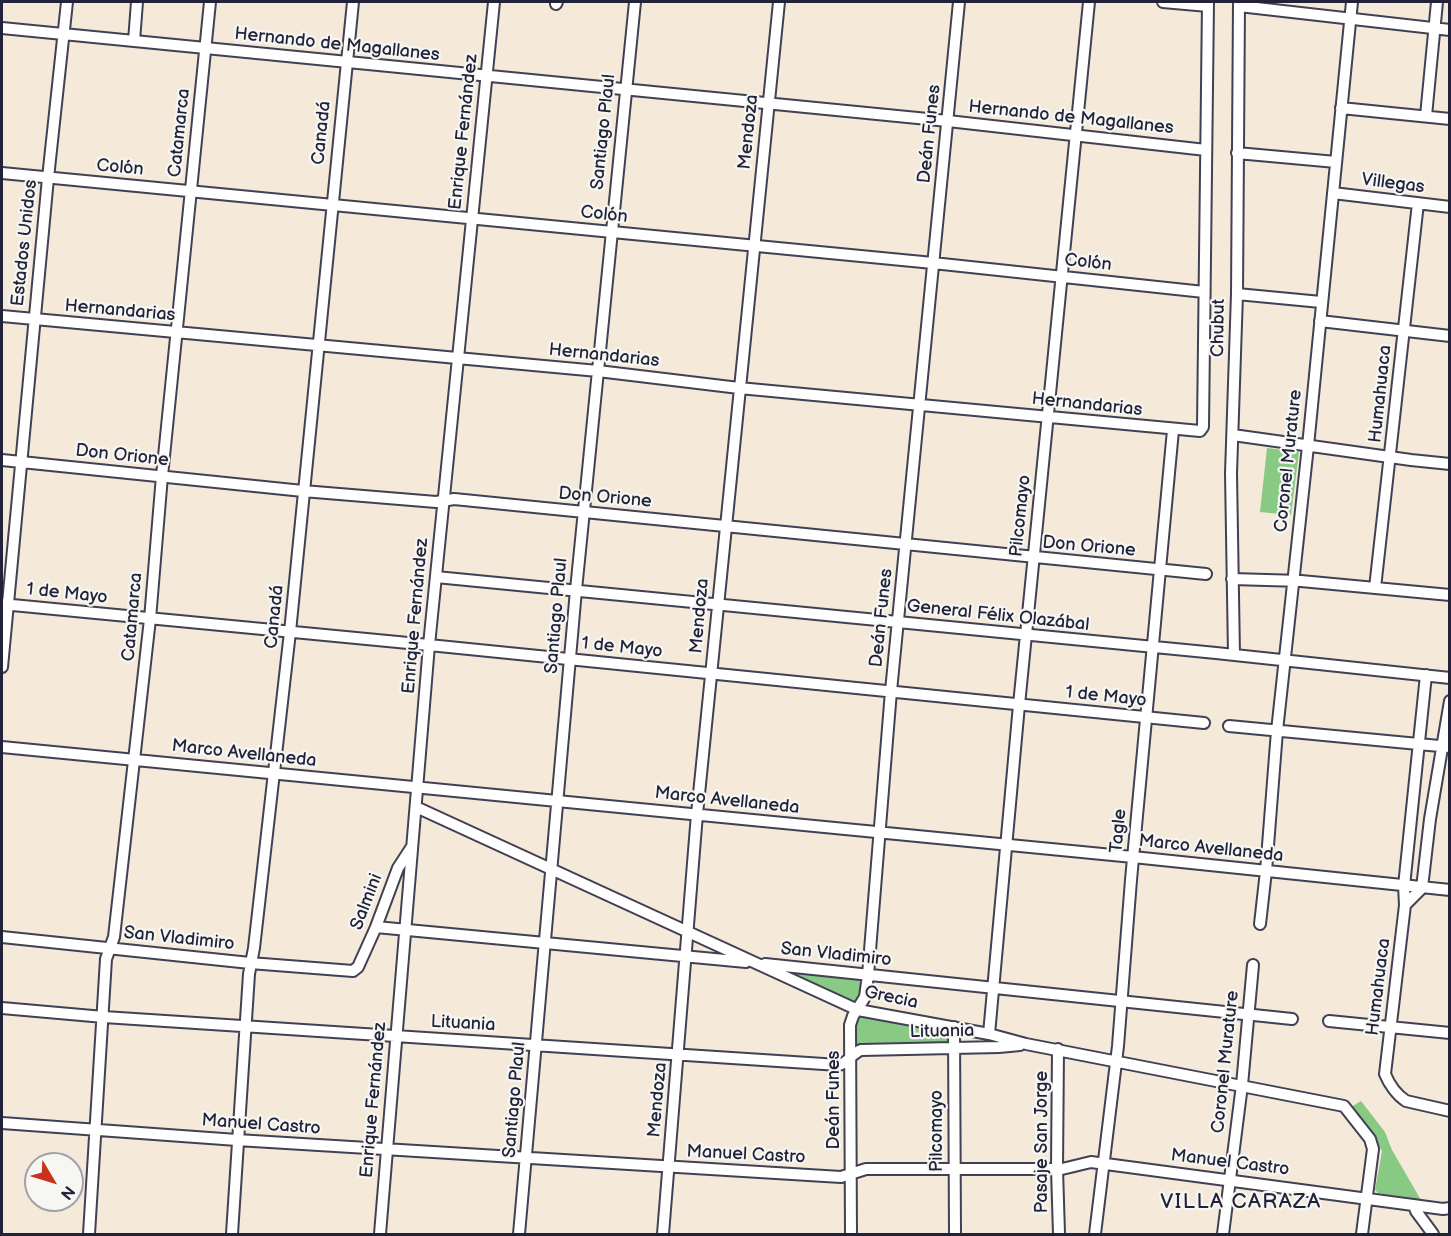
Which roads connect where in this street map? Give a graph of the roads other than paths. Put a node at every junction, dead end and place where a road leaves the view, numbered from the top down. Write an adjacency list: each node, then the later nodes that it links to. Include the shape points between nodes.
1 (67, 2): 19 (street, Estados Unidos)
2 (137, 2): 20 (street)
3 (210, 2): 21 (street, Catamarca)
4 (352, 2): 22 (street, Canadá)
5 (494, 2): 23 (street, Enrique Fernández)
6 (635, 2): 24 (street, Santiago Plaul)
7 (779, 2): 25 (street, Mendoza)
8 (959, 2): 29 (street, Deán Funes)
9 (1089, 2): 30 (street, Pilcomayo)
10 (1163, 2): 13 (street)
11 (1352, 2): 15 (street, Coronel Murature)
12 (1437, 2): 17 (street)
13 (1208, 4): 31 (street, Chubut)
14 (1239, 4): 15 (street); 32 (street, Chubut)
15 (1350, 19): 17 (street); 26 (street, Coronel Murature)
16 (2, 28): 19 (street, Hernando de Magallanes)
17 (1434, 28): 18 (street); 27 (street)
18 (1449, 30)
19 (64, 34): 20 (street, Hernando de Magallanes); 35 (street, Estados Unidos)
20 (134, 41): 21 (street, Hernando de Magallanes)
21 (206, 49): 22 (street, Hernando de Magallanes); 36 (street, Catamarca)
22 (346, 62): 23 (street, Hernando de Magallanes); 39 (street, Canadá)
23 (486, 76): 24 (street, Hernando de Magallanes); 41 (street, Enrique Fernández)
24 (625, 90): 25 (street, Hernando de Magallanes); 42 (street, Santiago Plaul)
25 (768, 104): 29 (street, Hernando de Magallanes); 43 (street, Mendoza)
26 (1341, 108): 27 (street); 33 (street, Coronel Murature)
27 (1426, 116): 28 (street)
28 (1449, 119)
29 (948, 121): 30 (street, Hernando de Magallanes); 44 (street, Deán Funes)
30 (1075, 135): 31 (street, Hernando de Magallanes); 45 (street, Pilcomayo)
31 (1206, 150): 46 (street, Chubut)
32 (1237, 153): 33 (street); 47 (street, Chubut)
33 (1336, 162): 37 (street, Coronel Murature)
34 (2, 173): 35 (street, Colón)
35 (48, 178): 36 (street, Colón); 50 (street, Estados Unidos)
36 (191, 191): 39 (street, Colón); 53 (street, Catamarca)
37 (1334, 193): 38 (street, Villegas); 48 (street, Coronel Murature)
38 (1418, 203): 40 (street, Villegas); 52 (street, Humahuaca)
39 (332, 205): 41 (street, Colón); 55 (street, Canadá)
40 (1449, 207)
41 (472, 217): 42 (street, Colón); 56 (street, Enrique Fernández)
42 (611, 232): 43 (street, Colón); 57 (street, Santiago Plaul)
43 (753, 246): 44 (street, Colón); 58 (street, Mendoza)
44 (933, 263): 45 (street, Colón); 59 (street, Deán Funes)
45 (1061, 277): 46 (street, Colón); 60 (street, Pilcomayo)
46 (1204, 292): 62 (street, Chubut)
47 (1237, 294): 48 (street); 63 (street, Chubut)
48 (1322, 302): 51 (street, Coronel Murature)
49 (2, 316): 50 (street, Hernandarias)
50 (34, 319): 53 (street, Hernandarias); 67 (street, Estados Unidos)
51 (1320, 321): 52 (street); 64 (street, Coronel Murature)
52 (1405, 331): 54 (street); 65 (street, Humahuaca)
53 (176, 333): 55 (street, Hernandarias); 69 (street, Catamarca)
54 (1449, 336)
55 (317, 347): 56 (street, Hernandarias); 70 (street, Canadá)
56 (457, 358): 57 (street, Hernandarias); 71 (street, Enrique Fernández)
57 (598, 371): 58 (street, Hernandarias); 72 (street, Santiago Plaul)
58 (739, 388): 59 (street, Hernandarias); 73 (street, Mendoza)
59 (919, 405): 60 (street, Hernandarias); 74 (street, Deán Funes)
60 (1047, 417): 61 (street, Hernandarias); 75 (street, Pilcomayo)
61 (1173, 430): 62 (street, Hernandarias); 76 (street, Tagle)
62 (1202, 430)
63 (1233, 435): 64 (street); 79 (street, Chubut)
64 (1308, 446): 65 (street); 80 (street, Coronel Murature)
65 (1390, 458): 68 (street); 81 (street, Humahuaca)
66 (2, 460): 67 (street, Don Orione)
67 (21, 462): 69 (street, Don Orione); 84 (street, Estados Unidos)
68 (1449, 464)
69 (162, 476): 70 (street, Don Orione); 86 (street, Catamarca)
70 (303, 491): 71 (street, Don Orione); 88 (street, Canadá)
71 (443, 501): 72 (street, Don Orione); 78 (street, Enrique Fernández)
72 (583, 513): 73 (street, Don Orione); 82 (street, Santiago Plaul)
73 (726, 525): 74 (street, Don Orione); 85 (street, Mendoza)
74 (906, 544): 75 (street, Don Orione); 87 (street, Deán Funes)
75 (1033, 558): 76 (street, Don Orione); 89 (street, Pilcomayo)
76 (1160, 570): 77 (street, Don Orione); 91 (street, Tagle)
77 (1206, 574)
78 (436, 577): 82 (street, General Félix Olazábal); 90 (street, Enrique Fernández)
79 (1232, 579): 80 (street); 92 (street, Chubut)
80 (1293, 582): 81 (street); 94 (street, Coronel Murature)
81 (1375, 588): 83 (street)
82 (576, 590): 85 (street, General Félix Olazábal); 93 (street, Santiago Plaul)
83 (1449, 595)
84 (4, 604): 86 (street, 1 de Mayo); 95 (street, Estados Unidos)
85 (717, 605): 87 (street, General Félix Olazábal); 96 (street, Mendoza)
86 (150, 619): 88 (street, 1 de Mayo); 109 (street, Catamarca)
87 (898, 622): 89 (street, General Félix Olazábal); 99 (street, Deán Funes)
88 (290, 632): 90 (street, 1 de Mayo); 110 (street, Canadá)
89 (1026, 635): 91 (street, General Félix Olazábal); 101 (street, Pilcomayo)
90 (429, 645): 93 (street, 1 de Mayo); 111 (street, Enrique Fernández)
91 (1153, 648): 92 (street, General Félix Olazábal); 102 (street, Tagle)
92 (1234, 655): 94 (street, General Félix Olazábal)
93 (570, 659): 96 (street, 1 de Mayo); 112 (street, Santiago Plaul)
94 (1285, 661): 97 (street, General Félix Olazábal); 105 (street, Coronel Murature)
95 (2, 667)
96 (711, 674): 99 (street, 1 de Mayo); 114 (street, Mendoza)
97 (1426, 675): 98 (street, General Félix Olazábal); 106 (street, Humahuaca)
98 (1449, 678)
99 (891, 692): 101 (street, 1 de Mayo); 115 (street, Deán Funes)
100 (1449, 700): 108 (street)
101 (1018, 705): 102 (street, 1 de Mayo); 117 (street, Pilcomayo)
102 (1146, 717): 103 (street, 1 de Mayo); 118 (street, Tagle)
103 (1204, 723)
104 (1229, 726): 105 (street)
105 (1277, 730): 106 (street); 120 (street, Coronel Murature)
106 (1418, 745): 108 (street); 121 (street, Humahuaca)
107 (2, 747): 109 (street, Marco Avellaneda)
108 (1446, 747): 122 (street, via 1430,819)
109 (135, 760): 110 (street, Marco Avellaneda); 131 (street, Catamarca)
110 (274, 774): 111 (street, Marco Avellaneda); 133 (street, Canadá, via 255,948)
111 (417, 788): 112 (street, Marco Avellaneda); 113 (street, Enrique Fernández)
112 (556, 802): 114 (street, Marco Avellaneda); 119 (street, Santiago Plaul)
113 (416, 807): 116 (street, Enrique Fernández); 119 (street, Grecia)
114 (697, 814): 115 (street, Marco Avellaneda); 128 (street, Mendoza)
115 (880, 834): 117 (street, Marco Avellaneda); 137 (street, Deán Funes)
116 (413, 845): 126 (street, Salmini, via 398,868); 127 (street, Enrique Fernández)
117 (1006, 846): 118 (street, Marco Avellaneda); 138 (street, Pilcomayo)
118 (1133, 857): 120 (street, Marco Avellaneda); 139 (street, Tagle)
119 (552, 870): 128 (street, Grecia); 130 (street, Santiago Plaul)
120 (1266, 871): 121 (street, Marco Avellaneda); 125 (street, Coronel Murature)
121 (1404, 886): 122 (street, Marco Avellaneda); 124 (street, Humahuaca)
122 (1422, 888): 123 (street, Marco Avellaneda); 124 (street)
123 (1449, 890)
124 (1405, 905): 148 (street, Humahuaca)
125 (1260, 924)
126 (376, 927): 127 (street, San Vladimiro); 136 (street, Salmini, via 358,968)
127 (405, 930): 130 (street, San Vladimiro); 151 (street, Enrique Fernández)
128 (687, 933): 132 (street, Mendoza); 134 (street, Grecia)
129 (2, 937): 131 (street, San Vladimiro)
130 (545, 943): 132 (street, San Vladimiro); 153 (street, Santiago Plaul)
131 (110, 948): 133 (street, San Vladimiro); 143 (street, Catamarca, via 106,959)
132 (685, 957): 134 (street, San Vladimiro); 156 (street, Mendoza)
133 (250, 963): 136 (street, San Vladimiro); 146 (street, Canadá)
134 (755, 963): 137 (street, San Vladimiro); 141 (street, Grecia)
135 (1253, 965): 142 (street, Coronel Murature)
136 (353, 971)
137 (868, 975): 138 (street, San Vladimiro); 141 (street, Deán Funes, via 865,997)
138 (993, 988): 139 (street, San Vladimiro); 150 (street, Pilcomayo)
139 (1121, 1000): 142 (street, San Vladimiro); 158 (street, Tagle)
140 (2, 1008): 143 (street, Lituania)
141 (858, 1010): 147 (street, Grecia); 157 (street, Deán Funes, via 850,1025)
142 (1249, 1014): 144 (street, San Vladimiro); 159 (street, Coronel Murature)
143 (104, 1017): 146 (street, Lituania); 162 (street, Catamarca)
144 (1292, 1018)
145 (1329, 1021): 148 (street)
146 (245, 1027): 151 (street, Lituania); 163 (street, Canadá)
147 (954, 1027): 150 (street, Grecia); 154 (street, Pilcomayo)
148 (1390, 1027): 149 (street); 160 (street, Humahuaca, via 1387,1080 1406,1101)
149 (1449, 1033)
150 (989, 1034): 152 (street, Grecia)
151 (397, 1037): 153 (street, Lituania); 164 (street, Enrique Fernández)
152 (1026, 1044): 154 (street, Lituania); 155 (street, Grecia)
153 (536, 1045): 156 (street, Lituania); 165 (street, Santiago Plaul)
154 (954, 1048): 157 (street, Lituania, via 861,1050); 168 (street, Pilcomayo)
155 (1058, 1049): 158 (street, Grecia); 169 (street, Pasaje San Jorge)
156 (678, 1053): 157 (street, Lituania, via 839,1065); 167 (street, Mendoza)
157 (850, 1057): 170 (street, Deán Funes)
158 (1116, 1061): 159 (street, Grecia); 166 (street, Tagle)
159 (1242, 1085): 171 (street, Coronel Murature); 172 (street, Grecia, via 1344,1106 1372,1145)
160 (1449, 1111)
161 (2, 1123): 162 (street, Manuel Castro)
162 (95, 1130): 163 (street, Manuel Castro); 175 (street, Catamarca)
163 (237, 1140): 164 (street, Manuel Castro); 176 (street, Canadá)
164 (387, 1149): 165 (street, Manuel Castro); 177 (street, Enrique Fernández)
165 (526, 1158): 167 (street, Manuel Castro); 178 (street, Santiago Plaul)
166 (1104, 1163): 169 (street, Manuel Castro); 171 (street, Manuel Castro); 183 (street, Tagle)
167 (669, 1167): 170 (street, Manuel Castro, via 841,1177); 179 (street, Mendoza)
168 (953, 1169): 169 (street, Manuel Castro); 170 (street, Manuel Castro, via 866,1169); 181 (street, Pilcomayo)
169 (1057, 1169): 182 (street, Pasaje San Jorge)
170 (851, 1174): 180 (street, Deán Funes)
171 (1230, 1180): 172 (street, Manuel Castro); 184 (street, Coronel Murature)
172 (1367, 1197): 173 (street, Manuel Castro); 185 (street)
173 (1414, 1205): 174 (street, Manuel Castro); 186 (street)
174 (1449, 1208)
175 (89, 1234)
176 (232, 1234)
177 (380, 1234)
178 (519, 1234)
179 (663, 1234)
180 (851, 1234)
181 (955, 1234)
182 (1059, 1234)
183 (1095, 1234)
184 (1223, 1234)
185 (1362, 1234)
186 (1432, 1234)

